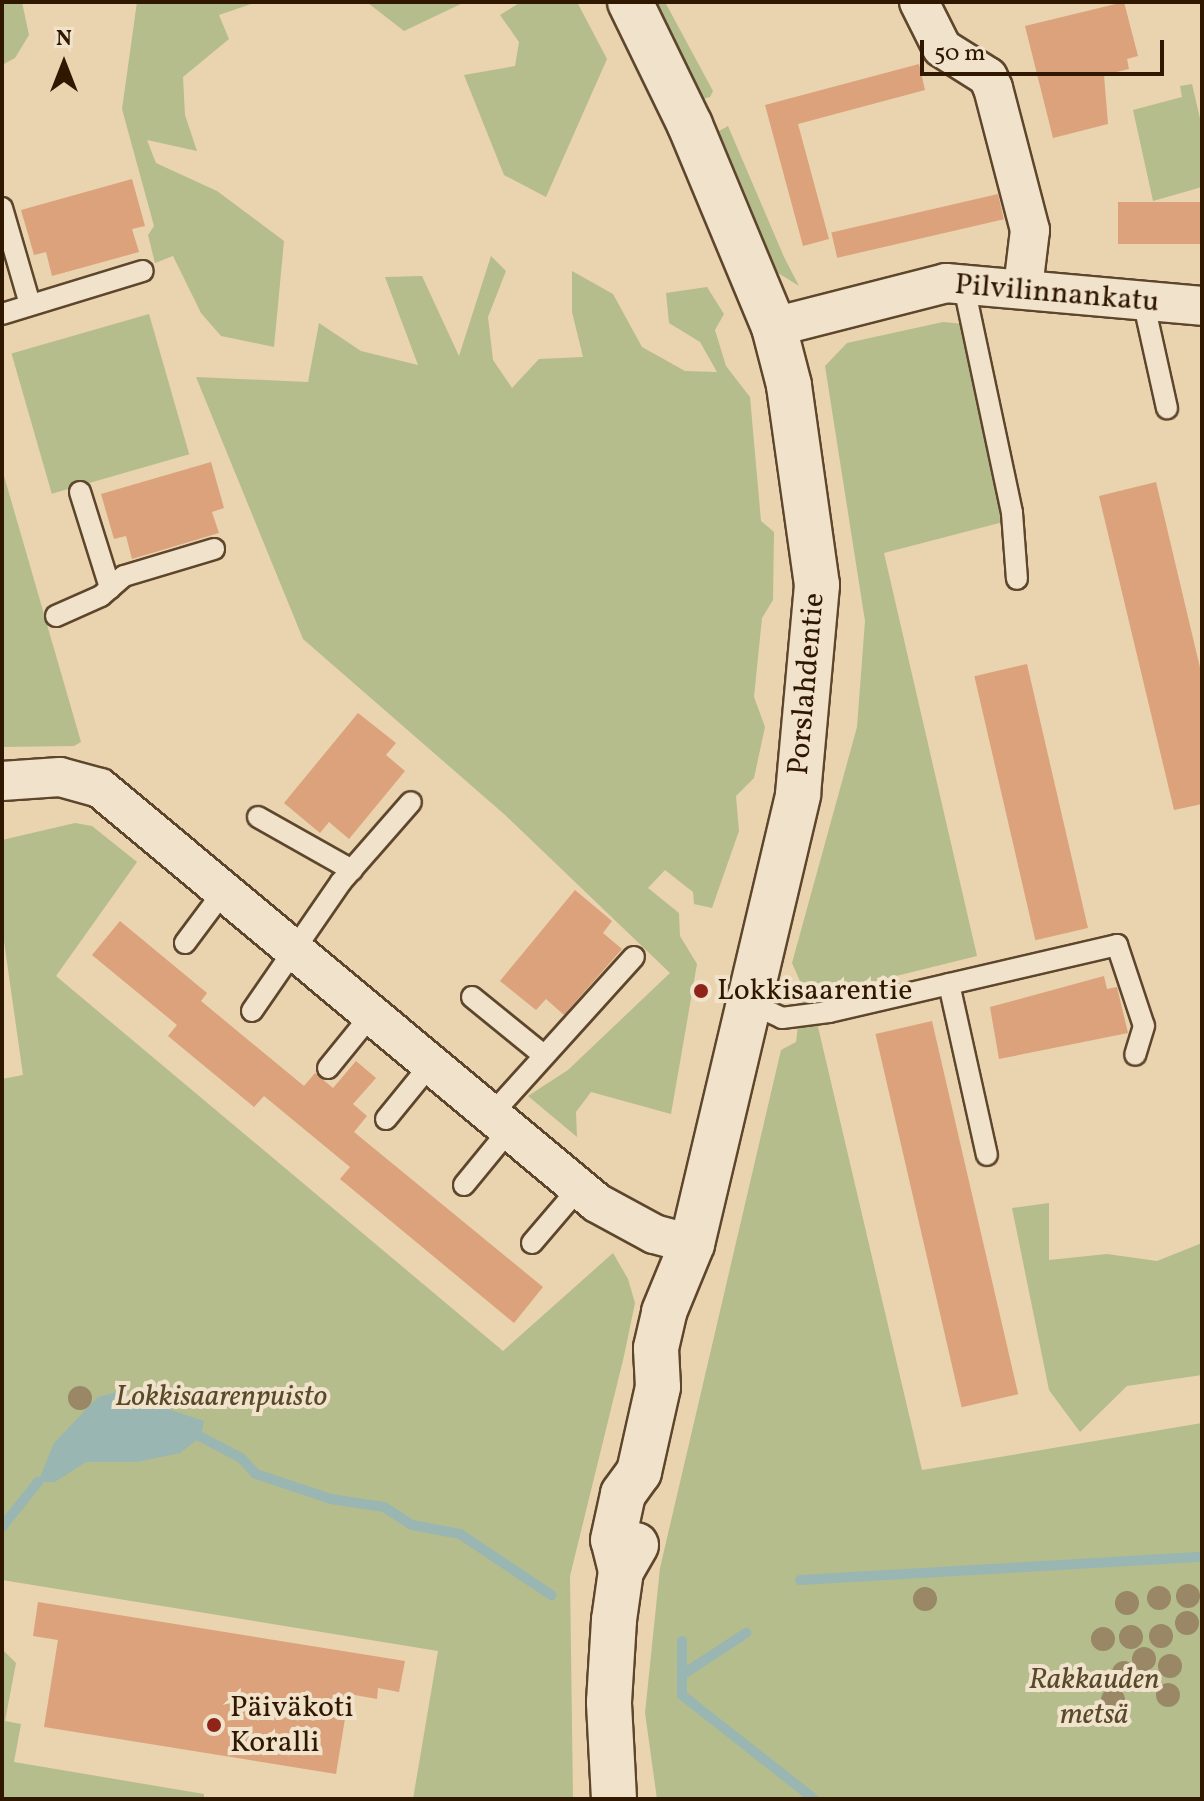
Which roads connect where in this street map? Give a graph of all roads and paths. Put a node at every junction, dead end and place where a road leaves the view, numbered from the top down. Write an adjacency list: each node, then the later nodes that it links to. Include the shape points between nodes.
1 (630, 2): 11 (street, Porslahdentie, via 690,125)
2 (919, 2): 6 (street, via 942,48 988,77 993,88 1030,230)
3 (2, 208): 8 (lane)
4 (143, 271): 8 (lane)
5 (963, 282): 6 (street, Pilvilinnankatu); 11 (street, Pilvilinnankatu); 15 (lane, via 1012,513)
6 (1023, 288): 7 (street, Pilvilinnankatu)
7 (1143, 300): 9 (street, Pilvilinnankatu); 12 (lane)
8 (29, 301): 10 (lane)
9 (1202, 306)
10 (2, 314)
11 (774, 327): 28 (street, Porslahdentie, via 816,566 816,644 798,794)
12 (1167, 408)
13 (80, 492): 16 (lane)
14 (214, 549): 16 (lane, via 124,576)
15 (1017, 579)
16 (110, 588): 17 (lane)
17 (56, 616)
18 (2, 781): 22 (street, via 99,775)
19 (411, 802): 21 (lane)
20 (258, 817): 21 (lane)
21 (352, 870): 24 (lane)
22 (223, 892): 23 (lane); 24 (street)
23 (185, 943)
24 (295, 952): 29 (lane); 30 (street)
25 (634, 957): 31 (lane, via 571,1033)
26 (949, 984): 28 (lane, via 782,1018); 32 (lane, via 1117,945 1144,1026); 37 (lane)
27 (472, 997): 31 (lane)
28 (750, 1003): 41 (street, Porslahdentie)
29 (252, 1011)
30 (371, 1015): 33 (street); 34 (lane)
31 (541, 1053): 36 (lane)
32 (1135, 1055)
33 (430, 1065): 35 (lane); 36 (street)
34 (328, 1068)
35 (386, 1119)
36 (500, 1123): 38 (lane); 39 (street)
37 (987, 1155)
38 (464, 1185)
39 (579, 1188): 40 (lane); 41 (street, via 620,1218)
40 (532, 1243)
41 (692, 1244): 42 (street, Porslahdentie, via 664,1312 656,1348 658,1387 639,1472 623,1494 613,1540 621,1571 609,1702)
42 (614, 1799)

